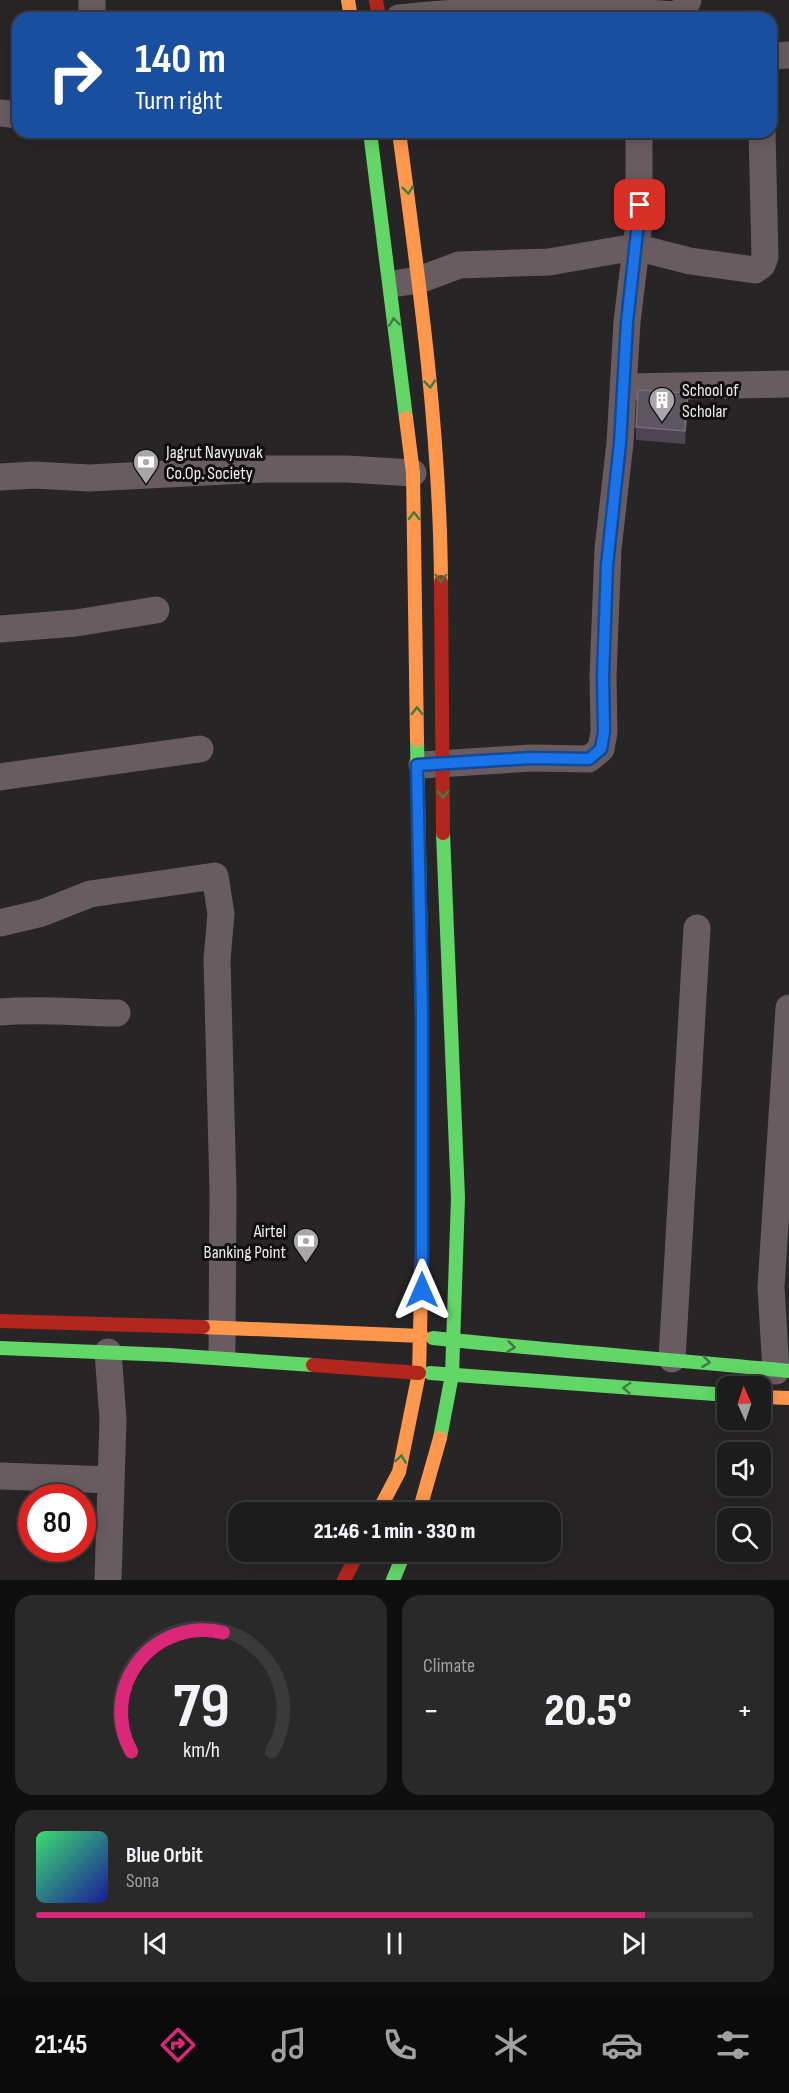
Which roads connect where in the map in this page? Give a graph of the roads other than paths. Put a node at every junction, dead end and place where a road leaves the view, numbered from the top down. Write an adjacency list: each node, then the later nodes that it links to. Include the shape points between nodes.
1 (474, 12): 2 (street)
2 (632, 12)
3 (371, 138): 9 (main road)
4 (400, 138): 8 (main road, one-way to 8)
5 (639, 138): 7 (street, via 641,186)
6 (762, 138): 7 (street, via 762,265 755,270 727,268)
7 (635, 247): 8 (street, via 549,262 459,265); 11 (street)
8 (419, 280): 9 (street); 17 (main road, one-way to 17, via 441,546)
9 (390, 284): 12 (main road, one-way to 9)
10 (789, 384): 11 (street)
11 (624, 387): 17 (street, via 605,599 601,749 589,759 531,758)
12 (413, 473): 13 (street, via 266,469 89,478); 17 (main road, one-way to 12)
13 (0, 477)
14 (156, 610): 15 (street)
15 (0, 629)
16 (200, 749): 18 (street)
17 (430, 765): 26 (main road, via 422,1013); 27 (main road, one-way to 27, via 442,831 458,1198)
18 (0, 777)
19 (0, 923): 25 (street, via 42,913 90,894 215,876 221,914 217,959)
20 (697, 928): 30 (street)
21 (789, 1008): 32 (street, via 771,1287)
22 (0, 1012): 23 (street)
23 (117, 1013)
24 (0, 1321): 25 (main road)
25 (222, 1328): 26 (main road); 31 (street)
26 (422, 1336): 27 (main road); 33 (main road)
27 (453, 1340): 30 (main road, one-way to 30); 34 (main road)
28 (0, 1348): 29 (main road)
29 (108, 1352): 31 (main road); 39 (street, via 113,1419)
30 (672, 1359): 32 (main road, one-way to 32)
31 (222, 1360): 33 (main road)
32 (783, 1371)
33 (419, 1373): 34 (main road); 40 (main road, one-way to 33, via 399,1472)
34 (452, 1375): 35 (main road, one-way to 34); 41 (main road, via 446,1416)
35 (717, 1394)
36 (771, 1397): 37 (main road)
37 (789, 1398)
38 (0, 1476): 39 (street)
39 (111, 1480): 44 (street)
40 (383, 1502)
41 (423, 1502)
42 (353, 1562): 45 (main road)
43 (400, 1562): 46 (main road)
44 (108, 1580)
45 (344, 1580)
46 (393, 1580)

